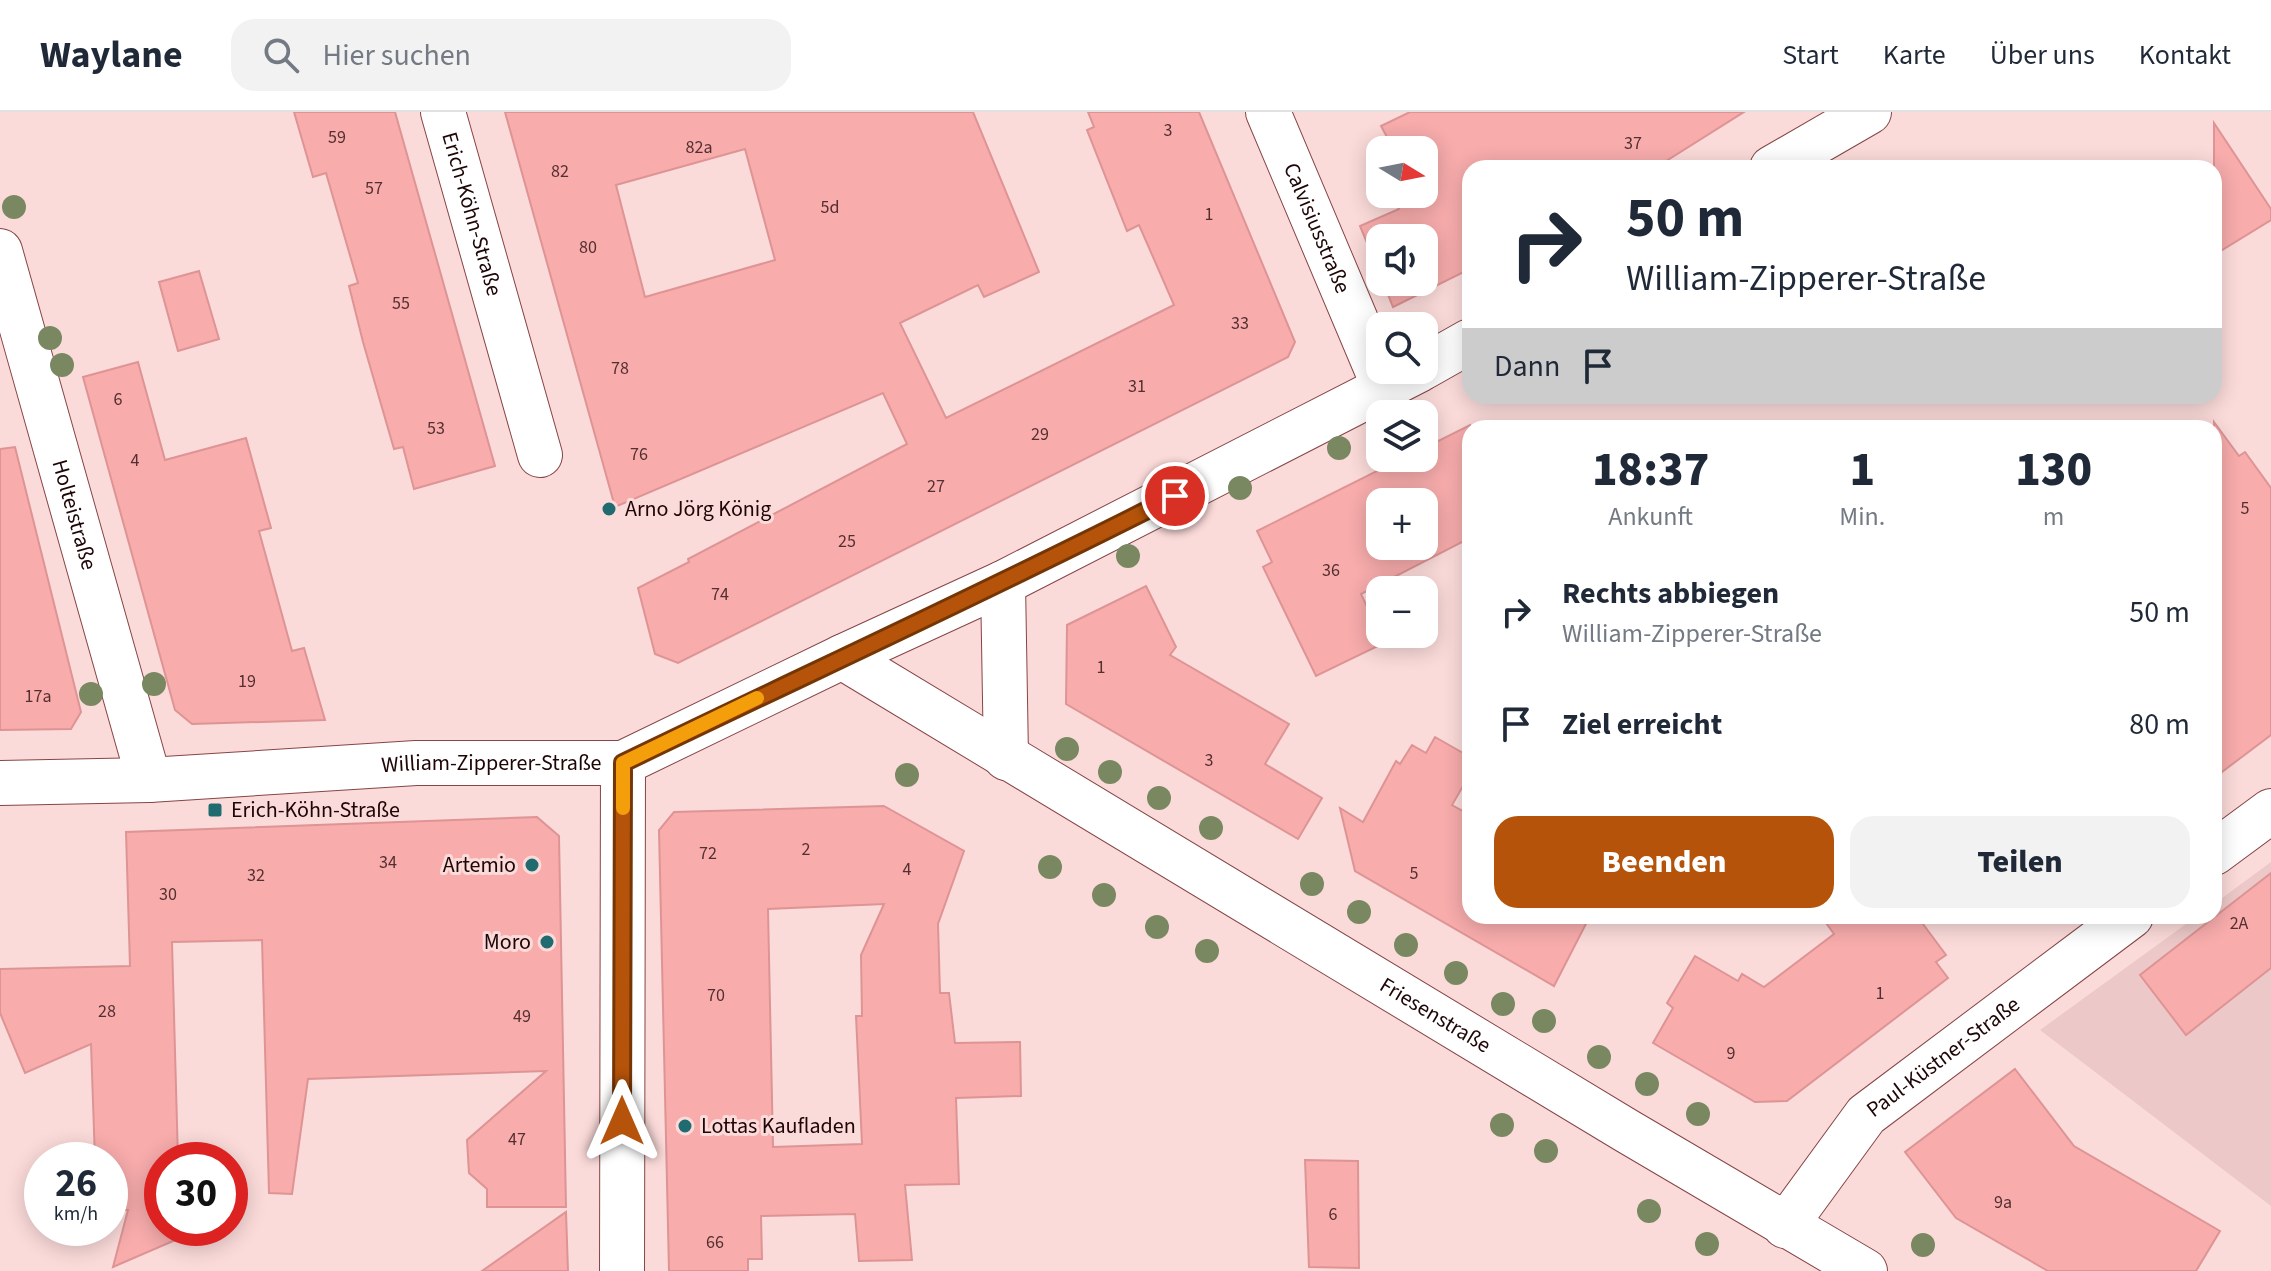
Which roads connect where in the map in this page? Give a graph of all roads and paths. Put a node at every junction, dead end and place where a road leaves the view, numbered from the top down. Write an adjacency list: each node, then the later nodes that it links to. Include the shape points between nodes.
1 (443, 112): 10 (street, Erich-Köhn-Straße)
2 (1268, 112): 6 (street, Calvisiusstraße)
3 (1869, 112): 4 (street)
4 (1786, 160)
5 (0, 251): 15 (street, Holteistraße)
6 (1368, 312)
7 (1462, 346): 8 (street)
8 (1438, 359)
9 (1394, 384): 11 (street, William-Zipperer-Straße)
10 (540, 455)
11 (1003, 583): 12 (street, William-Zipperer-Straße); 13 (street)
12 (842, 657): 13 (street, Friesenstraße); 14 (street, William-Zipperer-Straße)
13 (1006, 758): 20 (street, Friesenstraße)
14 (623, 763): 15 (street, William-Zipperer-Straße, via 416,763); 21 (street)
15 (149, 780): 16 (street, William-Zipperer-Straße)
16 (0, 783)
17 (2271, 811): 18 (street)
18 (2222, 847)
19 (2120, 924): 20 (street, Paul-Küstner-Straße, via 1866,1115)
20 (1785, 1226): 22 (street, Friesenstraße)
21 (622, 1271)
22 (1865, 1271)

